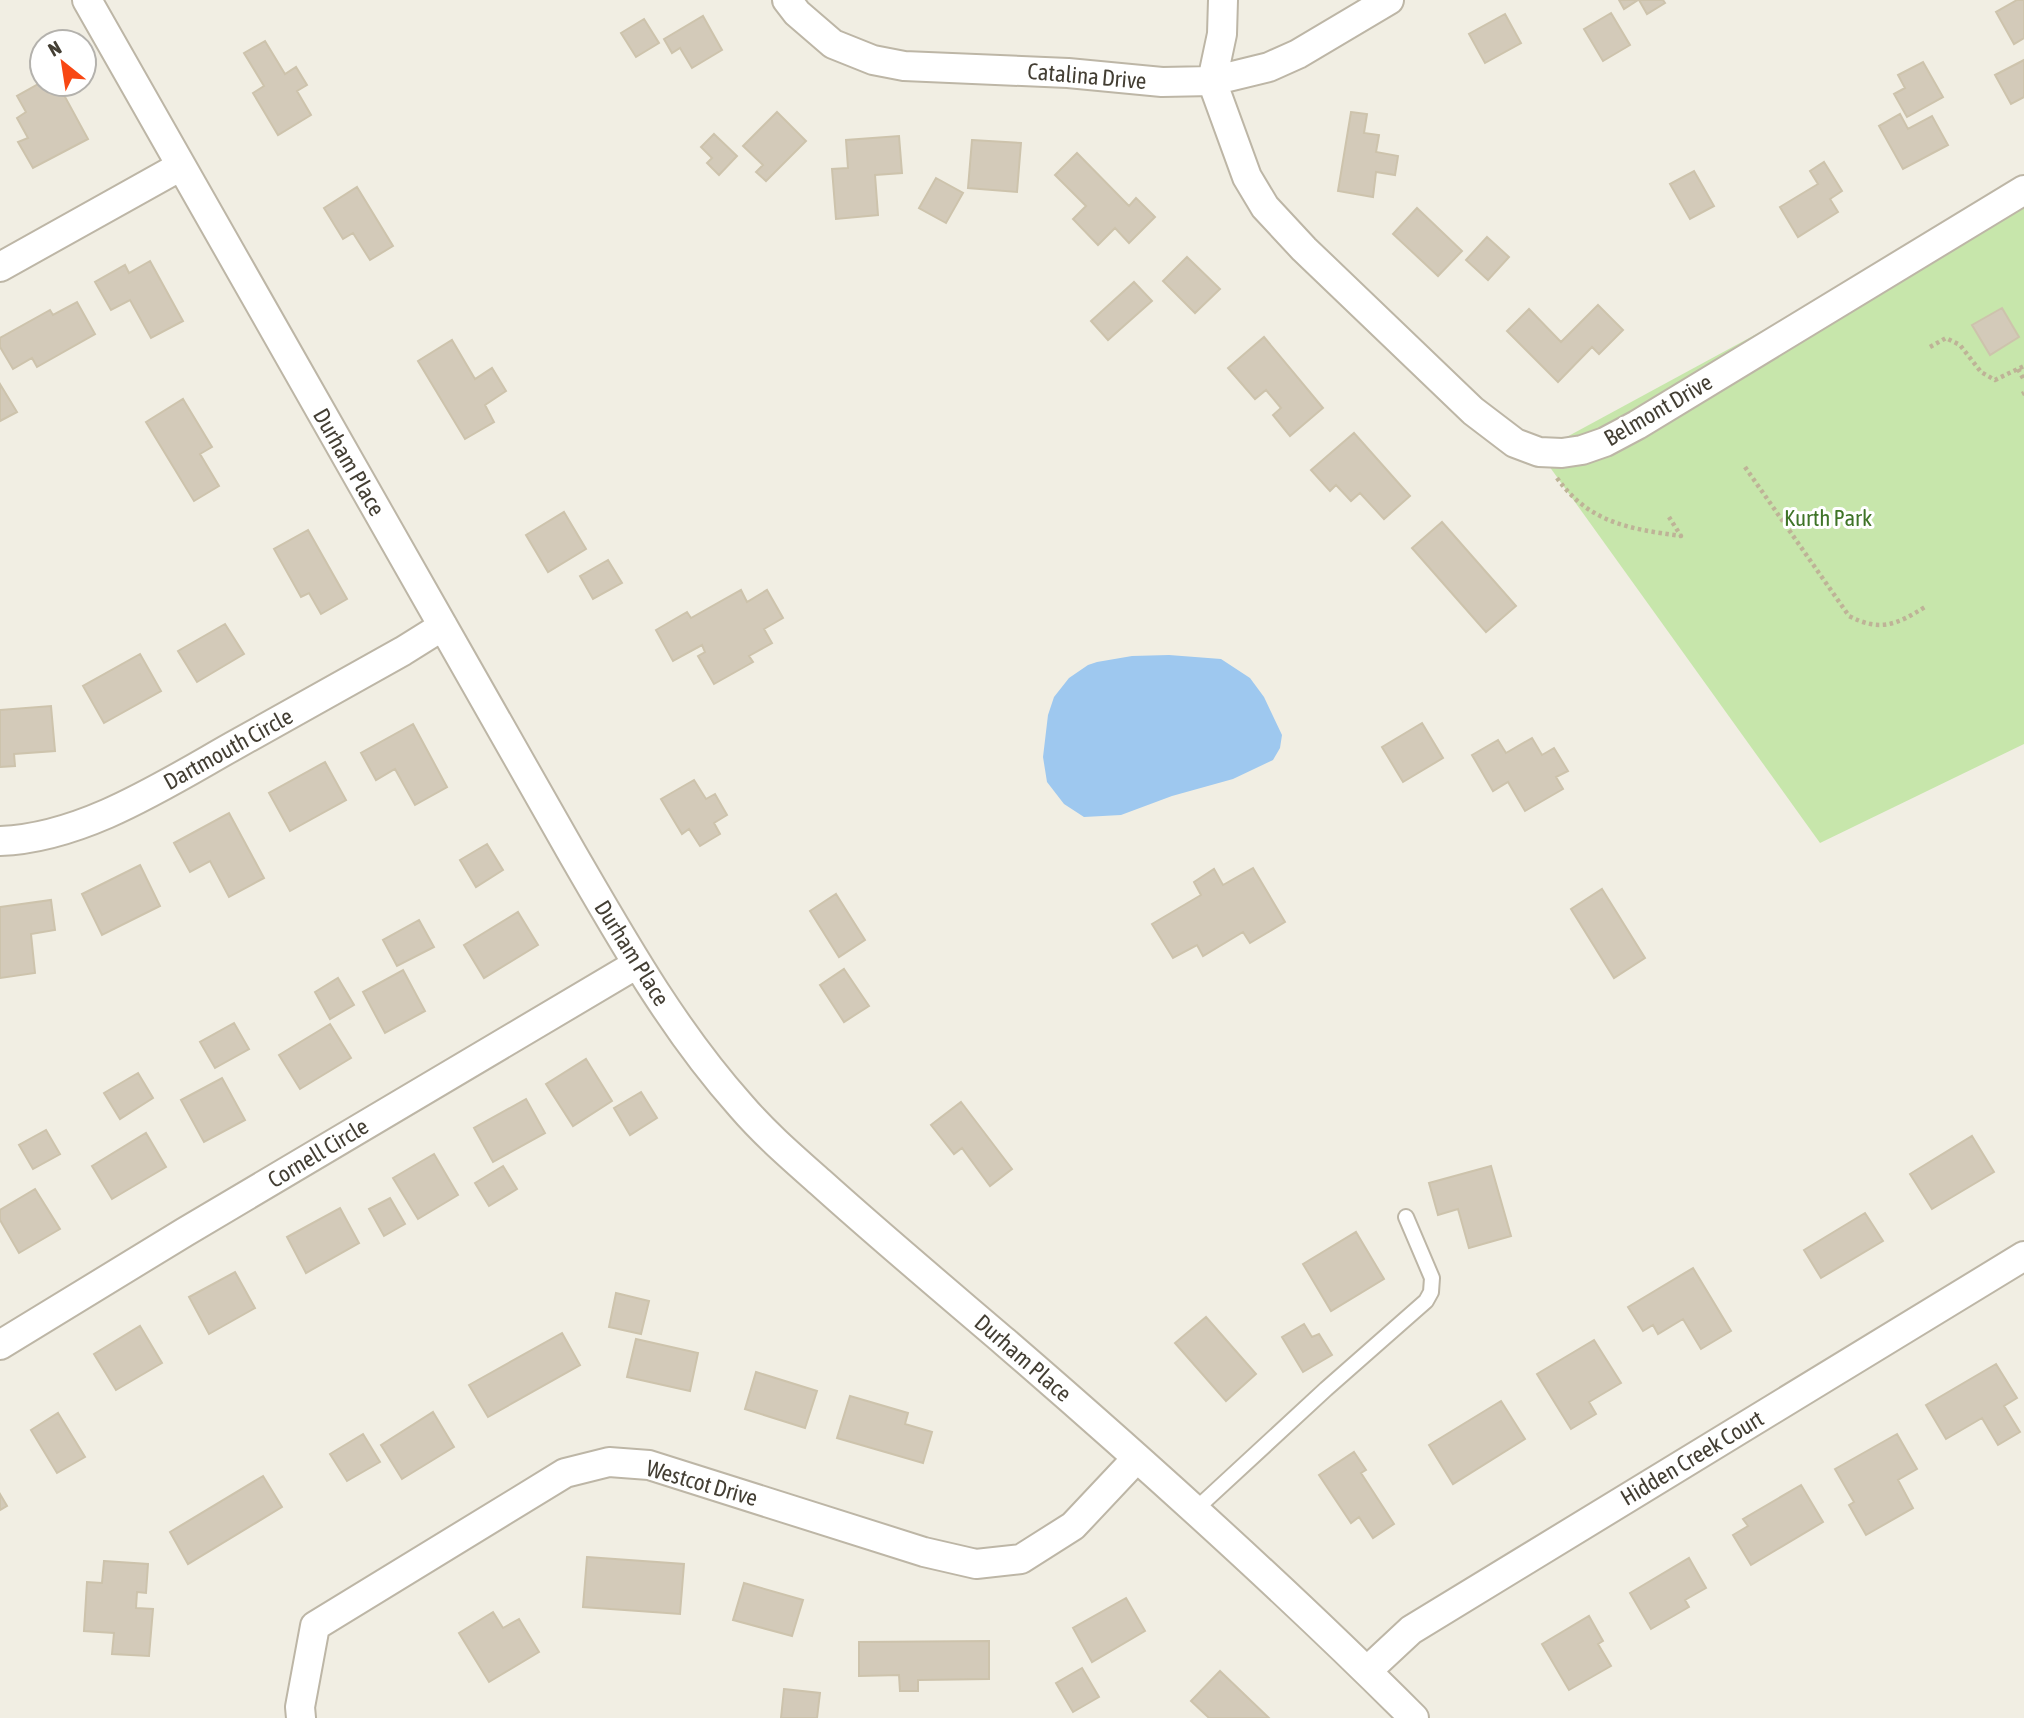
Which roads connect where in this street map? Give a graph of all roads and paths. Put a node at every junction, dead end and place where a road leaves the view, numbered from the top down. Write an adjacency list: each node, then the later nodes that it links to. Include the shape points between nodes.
1 (87, 0): 6 (street, Durham Place)
2 (787, 0): 5 (street, Catalina Drive, via 833,44 873,60 905,66 1163,82)
3 (1223, 0): 5 (street, via 1222,34)
4 (1389, 0): 5 (street, Catalina Drive, via 1288,59)
5 (1212, 81): 13 (street, Belmont Drive, via 1247,177 1265,206 1474,411 1515,443)
6 (181, 166): 8 (street); 17 (street, Durham Place)
7 (2024, 190): 13 (street, Belmont Drive, via 1626,431 1582,450)
8 (0, 267)
9 (1930, 347): 11 (path, via 1946,338 1960,345 1981,372 1995,380)
10 (2024, 366): 11 (path)
11 (2018, 369): 12 (path)
12 (2024, 380)
13 (1539, 452): 15 (path, via 1566,490 1609,522 1681,536)
14 (1745, 467): 16 (path, via 1849,616 1881,626 1902,621)
15 (1669, 517)
16 (1925, 607)
17 (443, 626): 18 (street, Dartmouth Circle, via 139,798 76,826); 19 (street, Durham Place)
18 (0, 841)
19 (637, 964): 22 (street, Cornell Circle); 23 (street, Durham Place, via 708,1068 771,1138)
20 (1406, 1217): 24 (lane, via 1432,1278 1426,1301)
21 (2024, 1256): 25 (street, Hidden Creek Court, via 1411,1630)
22 (0, 1345)
23 (1138, 1458): 24 (street, Durham Place); 26 (street, Westcot Drive, via 1073,1526 1021,1559 976,1564 924,1552 649,1465 610,1462 565,1473 315,1626)
24 (1195, 1510): 25 (street, Durham Place)
25 (1367, 1671): 27 (street, Durham Place)
26 (301, 1718)
27 (1414, 1718)

